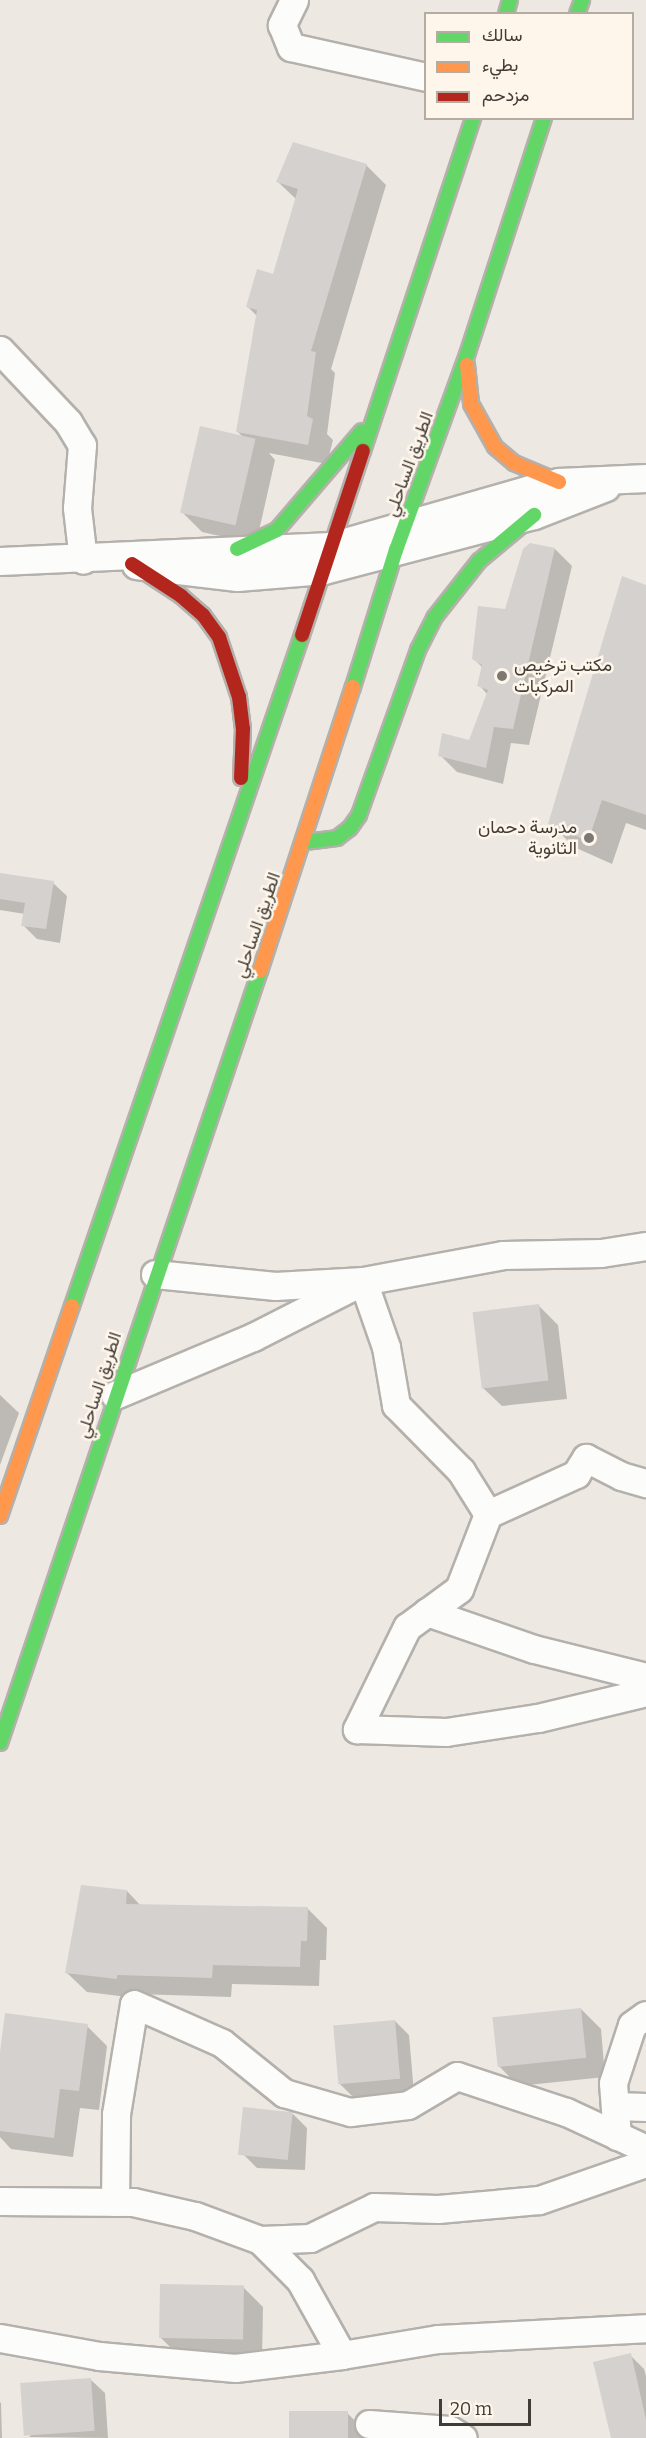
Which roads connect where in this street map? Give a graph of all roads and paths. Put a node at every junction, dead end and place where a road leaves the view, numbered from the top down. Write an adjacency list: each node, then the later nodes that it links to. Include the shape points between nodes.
1 (294, 0): 2 (street, via 282,25 291,47)
2 (424, 77)
3 (472, 120): 7 (highway)
4 (543, 120): 6 (highway, الطريق الساحلي)
5 (0, 350): 16 (street, via 68,422 82,445 77,508)
6 (467, 355): 9 (highway, via 471,404 490,440 514,463); 12 (highway, الطريق الساحلي)
7 (374, 415): 13 (highway, via 295,513 277,530); 15 (highway)
8 (646, 477): 10 (street)
9 (559, 482): 10 (street); 12 (street)
10 (618, 482): 11 (street)
11 (534, 514): 14 (street); 20 (highway, via 479,561 434,618 350,828 337,838)
12 (408, 523): 14 (highway, الطريق الساحلي); 15 (street)
13 (237, 549): 15 (street); 16 (street)
14 (396, 550): 15 (street); 20 (highway, الطريق الساحلي)
15 (328, 558): 18 (street, via 237,577); 19 (highway)
16 (93, 560): 17 (street); 18 (street)
17 (0, 561)
18 (132, 564): 19 (highway, via 202,615 219,637 231,667 243,729)
19 (235, 825): 27 (highway)
20 (305, 842): 22 (highway, الطريق الساحلي)
21 (646, 1246): 23 (street, via 601,1253 503,1256)
22 (156, 1274): 23 (street, via 275,1286); 24 (highway, الطريق الساحلي)
23 (363, 1281): 24 (street, via 253,1337); 26 (street, via 386,1347 396,1405 461,1471)
24 (115, 1395): 31 (highway, الطريق الساحلي)
25 (646, 1483): 26 (street, via 586,1458 576,1474)
26 (489, 1514): 28 (street, via 459,1589)
27 (0, 1516)
28 (427, 1612): 29 (street, via 534,1649); 30 (street, via 407,1627 357,1729 446,1732 538,1718)
29 (646, 1677)
30 (646, 1692)
31 (0, 1743)
32 (646, 2014): 33 (street, via 632,2025 613,2083)
33 (615, 2106): 34 (street); 35 (street)
34 (646, 2107)
35 (617, 2136): 36 (street); 39 (street, via 567,2112 457,2076 408,2105 350,2112 284,2093 222,2043 134,2004 116,2114)
36 (646, 2149)
37 (646, 2163): 40 (street, via 539,2200 438,2209 374,2207 310,2238)
38 (0, 2201): 39 (street)
39 (115, 2202): 40 (street, via 195,2216)
40 (260, 2240): 43 (street, via 300,2280)
41 (646, 2328): 43 (street, via 438,2339)
42 (0, 2338): 43 (street, via 99,2356 235,2368)
43 (342, 2355)
44 (369, 2424): 45 (street, via 450,2430)
45 (462, 2438)

